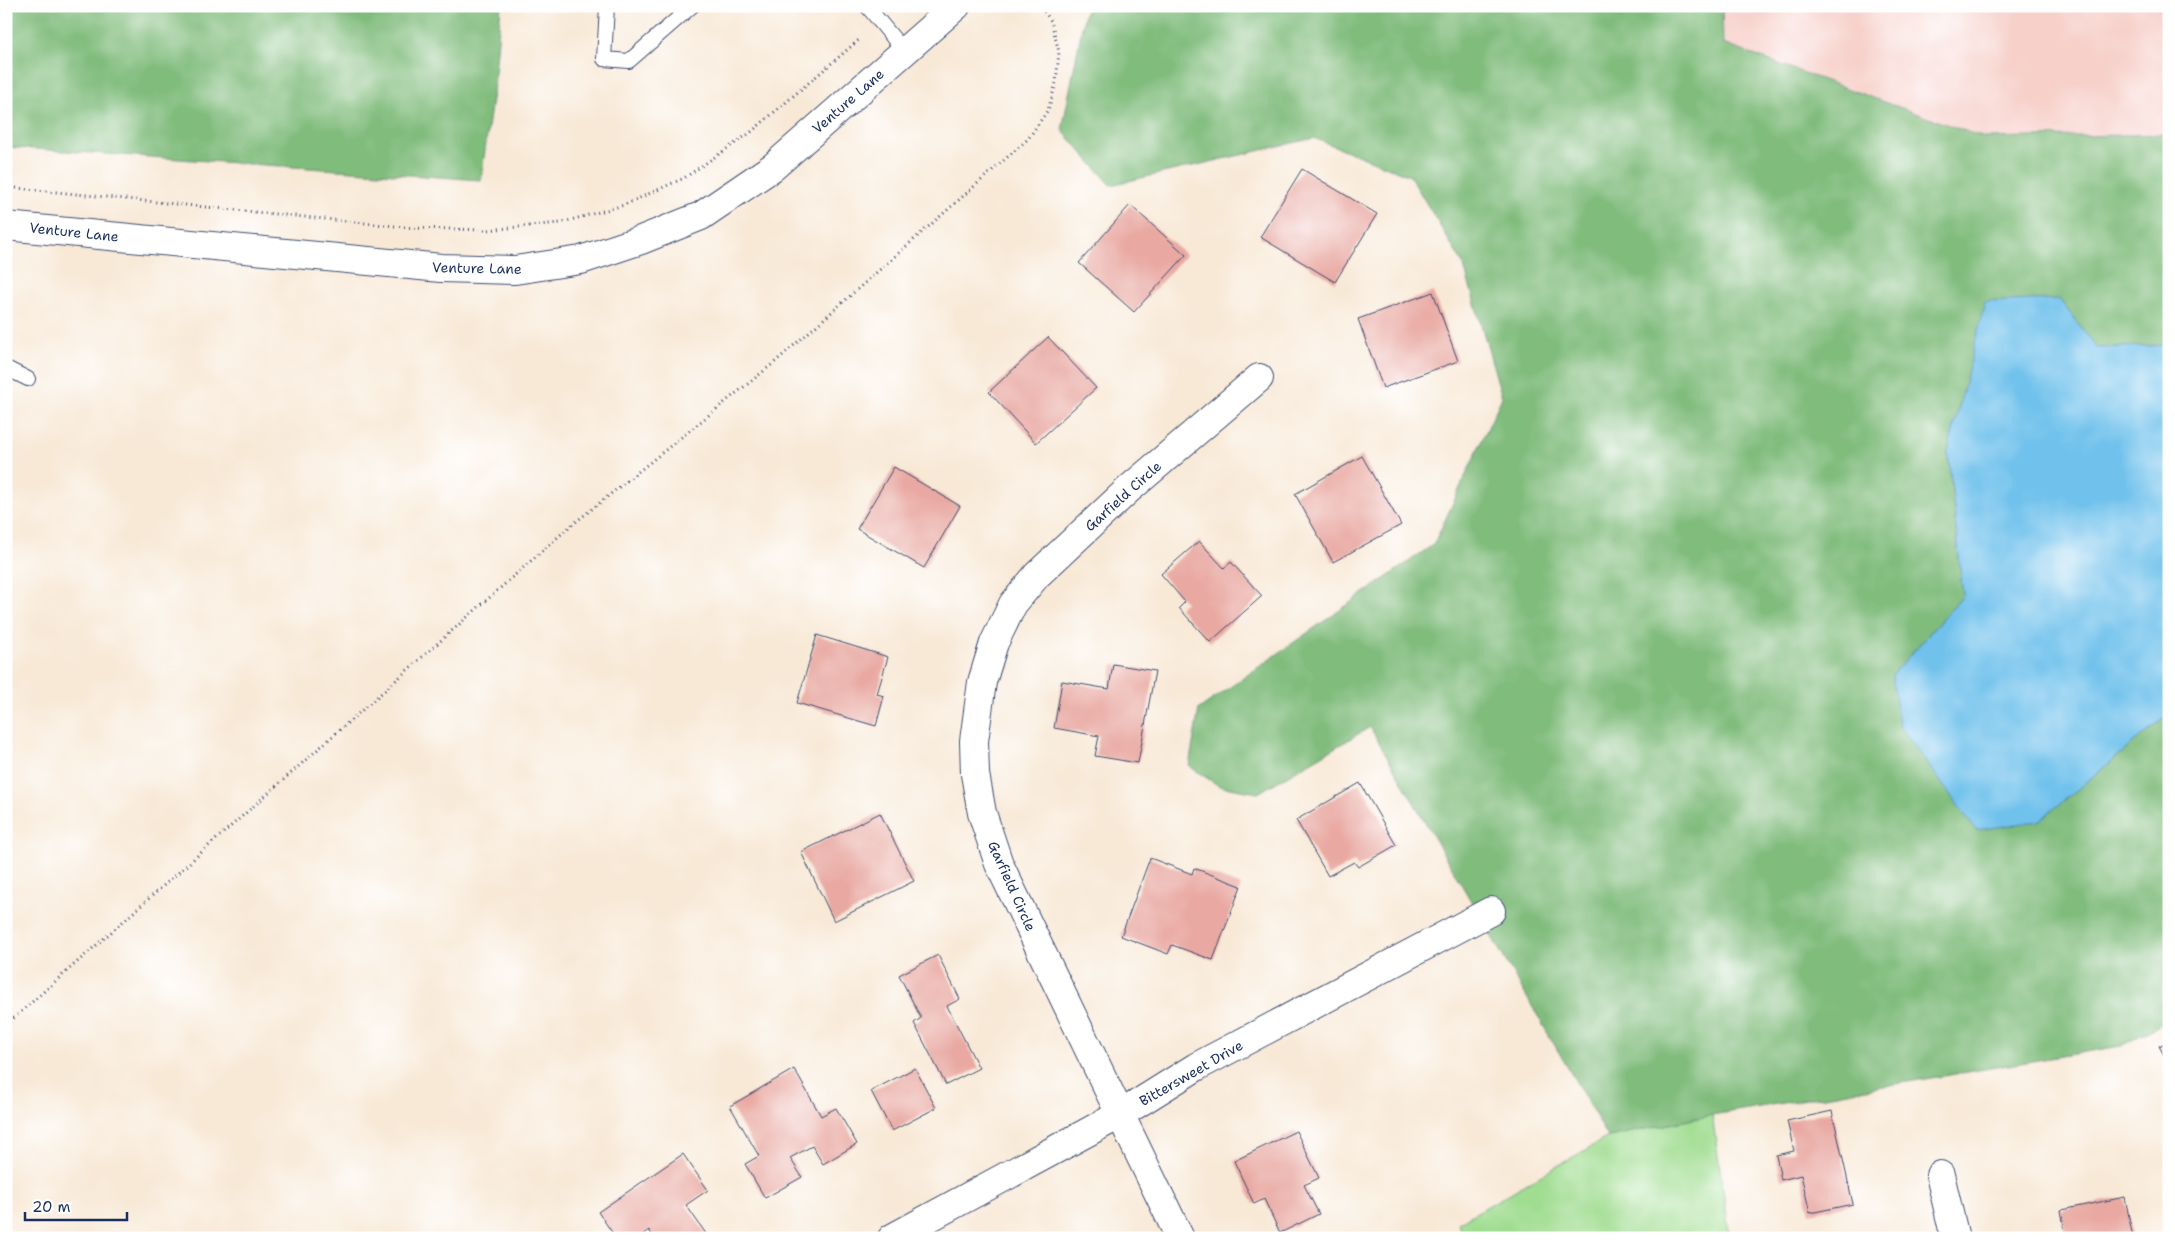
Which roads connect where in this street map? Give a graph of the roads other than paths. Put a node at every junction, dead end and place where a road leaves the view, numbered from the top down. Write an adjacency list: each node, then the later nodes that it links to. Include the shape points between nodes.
1 (607, 6): 2 (lane, via 604,59 629,61)
2 (692, 6)
3 (867, 6): 5 (lane)
4 (956, 6): 5 (street, Venture Lane)
5 (904, 51): 6 (street, Venture Lane, via 773,167 701,216 581,260 515,270 441,268)
6 (6, 226)
7 (6, 368): 9 (lane)
8 (1259, 378): 11 (street, Garfield Circle, via 1129,489 1037,575 1013,604 994,643 982,682 974,741 975,774 982,813 999,864)
9 (28, 379)
10 (1491, 911): 11 (street, Bittersweet Drive, via 1196,1066)
11 (1121, 1114): 13 (street, Bittersweet Drive); 14 (street, Garfield Circle)
12 (1940, 1175): 15 (street)
13 (892, 1238)
14 (1180, 1238)
15 (1955, 1238)

